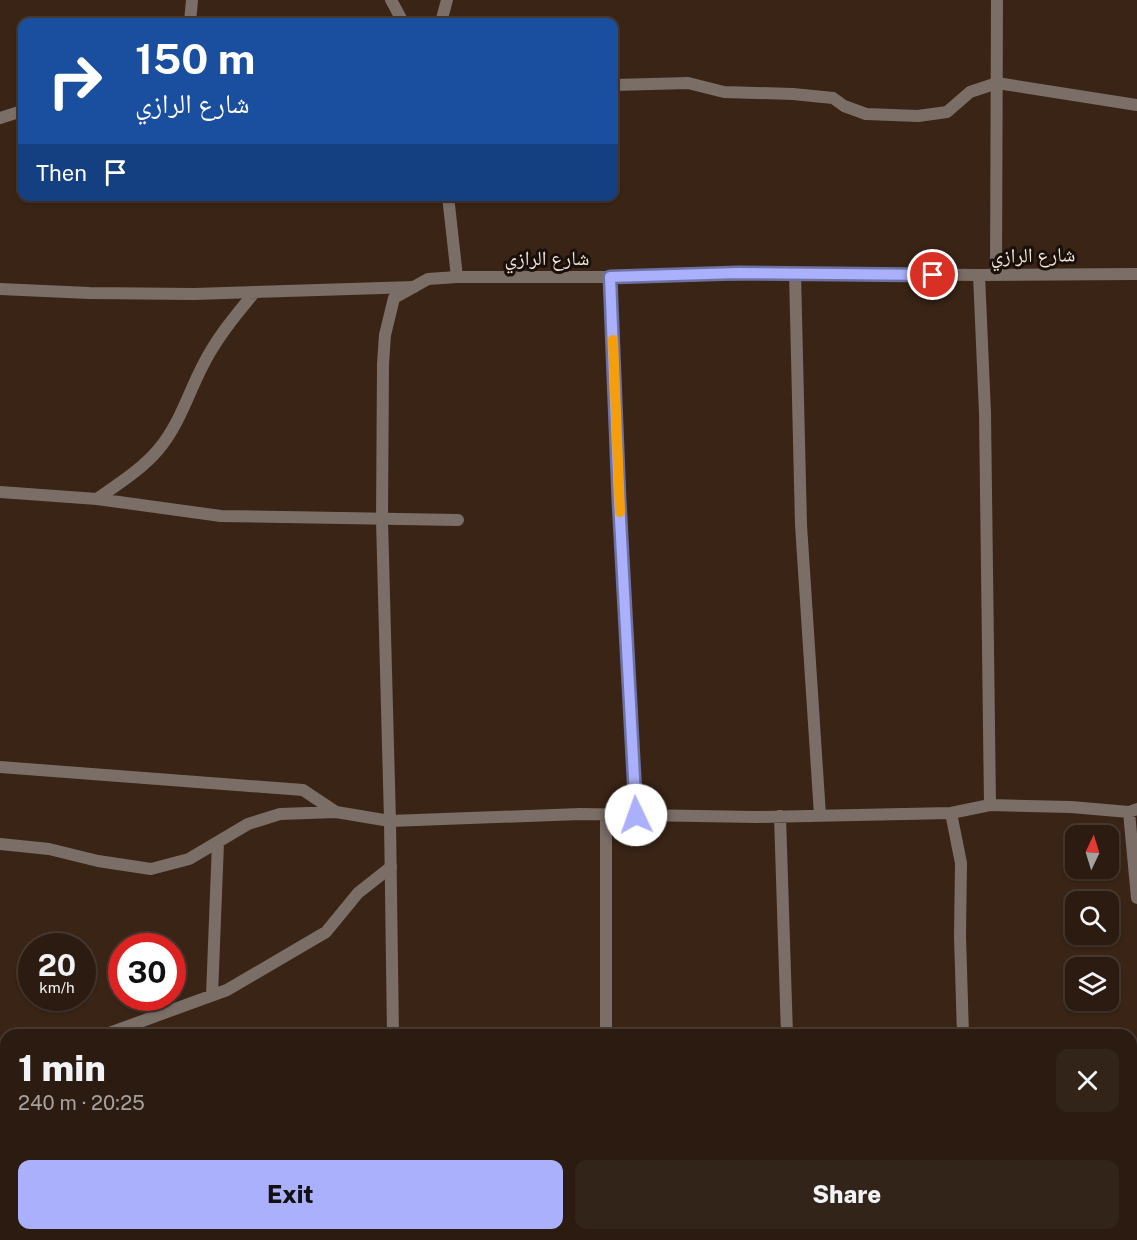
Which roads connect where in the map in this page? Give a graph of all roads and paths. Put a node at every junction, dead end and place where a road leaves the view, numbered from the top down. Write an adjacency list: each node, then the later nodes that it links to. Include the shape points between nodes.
1 (192, 0): 5 (street)
2 (391, 0): 6 (street)
3 (447, 0): 7 (street)
4 (997, 0): 8 (street)
5 (190, 18)
6 (401, 18)
7 (442, 18)
8 (997, 83): 9 (street, via 970,92 947,112 918,116 866,114 833,98 724,92 688,83); 10 (street); 17 (street)
9 (618, 85)
10 (1137, 105)
11 (0, 111): 12 (street)
12 (18, 111)
13 (18, 112): 14 (street)
14 (0, 118)
15 (449, 201): 20 (street)
16 (795, 273): 19 (street, شارع الرازي); 21 (street, شارع الرازي); 36 (street, via 801,525)
17 (996, 274): 18 (street, شارع الرازي); 19 (street, شارع الرازي)
18 (1137, 274)
19 (979, 275): 30 (street, via 985,413)
20 (457, 277): 21 (street, شارع الرازي); 22 (street, شارع الرازي, via 428,279)
21 (610, 277): 35 (street)
22 (414, 287): 24 (street); 27 (street, شارع الرازي, via 394,298 386,335)
23 (0, 289): 24 (street)
24 (254, 293): 26 (street, via 222,331 180,418 158,450)
25 (0, 492): 26 (street)
26 (97, 499): 27 (street, via 221,516)
27 (382, 520): 28 (street); 38 (street)
28 (458, 520)
29 (0, 767): 32 (street, via 303,790)
30 (990, 805): 31 (street); 33 (street)
31 (1133, 810): 42 (street)
32 (336, 812): 38 (street); 39 (street, via 280,814 248,824)
33 (951, 813): 36 (street); 48 (street, via 961,863)
34 (606, 814): 35 (street); 38 (street); 46 (street)
35 (636, 815): 37 (street)
36 (820, 815): 37 (street)
37 (780, 816): 47 (street)
38 (390, 821): 41 (street)
39 (218, 843): 40 (street, via 189,859 152,869 49,849); 43 (street)
40 (0, 844)
41 (391, 867): 43 (street, via 358,893 326,932); 45 (street)
42 (1137, 898)
43 (212, 995): 44 (street)
44 (120, 1029)
45 (393, 1029)
46 (606, 1029)
47 (787, 1029)
48 (963, 1029)

